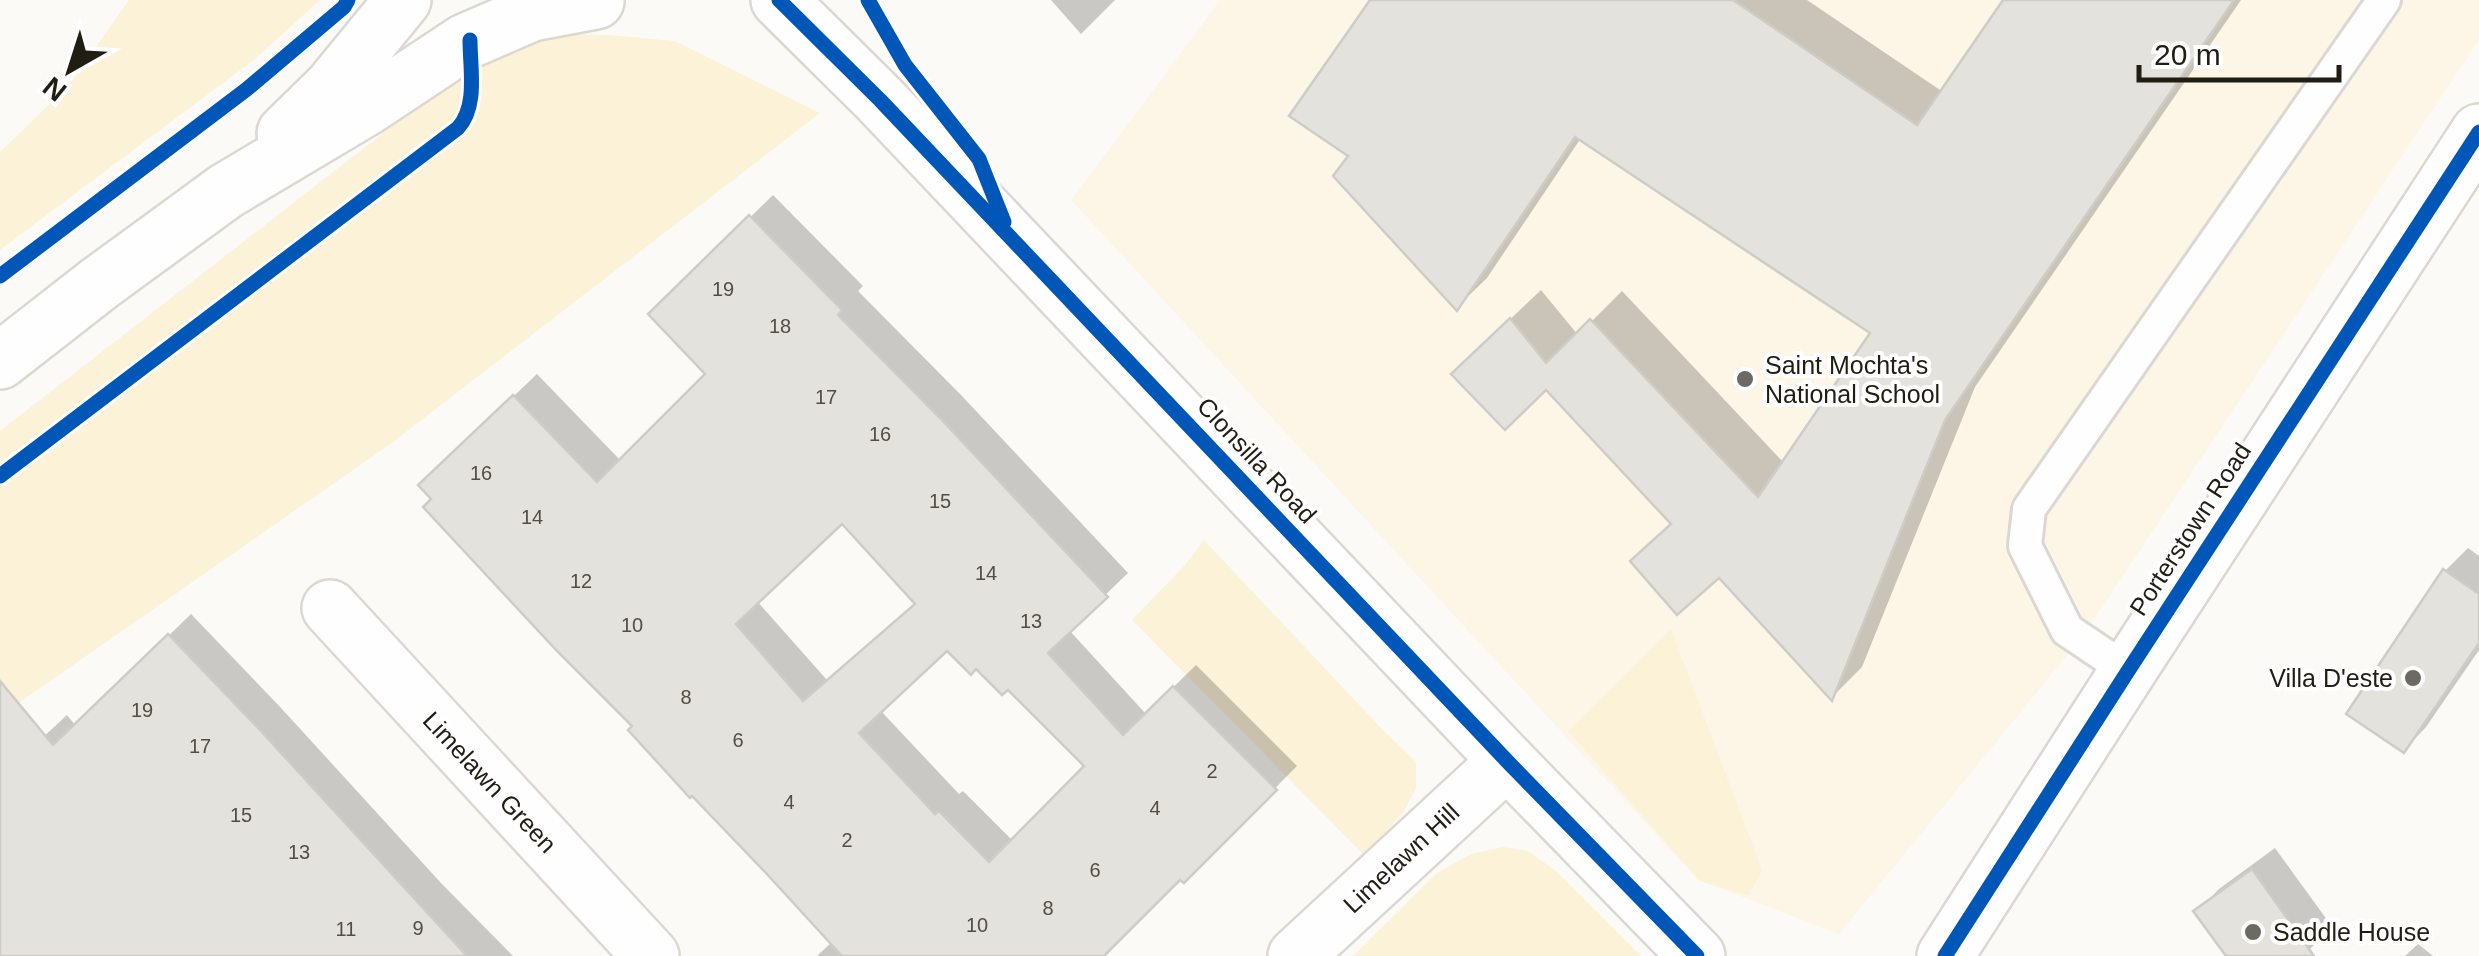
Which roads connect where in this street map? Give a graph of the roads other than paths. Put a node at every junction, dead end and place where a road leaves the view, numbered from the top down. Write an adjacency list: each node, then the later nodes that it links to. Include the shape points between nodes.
1 (403, 0): 7 (main road, via 332,87)
2 (621, 0): 5 (main road)
3 (779, 0): 11 (main road, Clonsilla Road)
4 (2384, 0): 10 (lane, via 2029,509 2025,546 2067,630)
5 (593, 1): 7 (main road, via 532,12 465,42)
6 (2479, 132): 10 (main road, Porterstown Road)
7 (226, 191): 8 (main road)
8 (0, 361)
9 (330, 608): 12 (main road, Limelawn Green)
10 (2128, 671): 15 (main road, Porterstown Road)
11 (1506, 760): 13 (main road, Limelawn Hill); 14 (main road, Clonsilla Road)
12 (651, 956)
13 (1296, 956)
14 (1697, 956)
15 (1945, 956)

